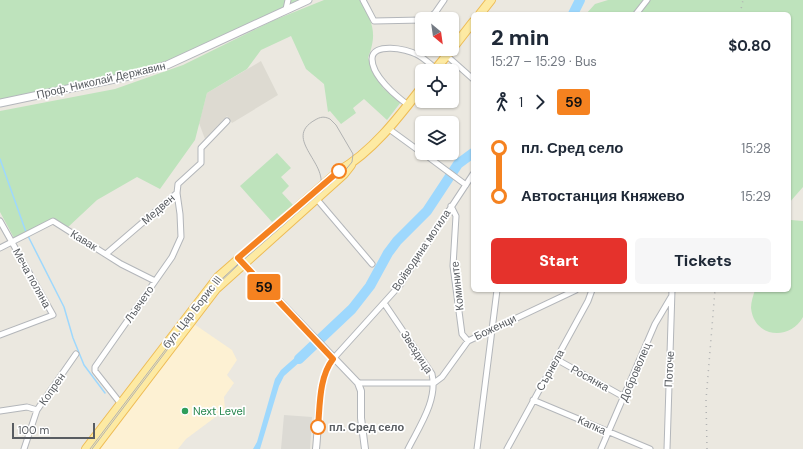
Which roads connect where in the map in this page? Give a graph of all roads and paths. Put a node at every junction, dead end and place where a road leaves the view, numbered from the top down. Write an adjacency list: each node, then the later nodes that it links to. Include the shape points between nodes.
1 (288, 0): 7 (street)
2 (308, 0): 7 (main road, Проф. Николай Державин)
3 (363, 0): 11 (street, via 374,21)
4 (444, 0): 8 (street)
5 (491, 0): 9 (main road)
6 (647, 0): 10 (street)
7 (286, 9): 20 (main road, Проф. Николай Державин, via 167,65 129,76)
8 (436, 12)
9 (482, 12)
10 (638, 12)
11 (415, 20)
12 (471, 25): 13 (main road)
13 (459, 40)
14 (446, 56): 17 (main road)
15 (454, 56): 18 (street)
16 (429, 64): 21 (street, via 420,56 405,50 389,48 374,55 372,60 383,82)
17 (440, 64)
18 (471, 77)
19 (415, 96): 21 (main road, бул. Цар Борис III)
20 (0, 104)
21 (408, 105): 23 (main road, бул. Цар Борис III)
22 (227, 121): 28 (street, Медвен, via 201,148 201,163 178,184)
23 (389, 129): 24 (street); 29 (main road, бул. Цар Борис III)
24 (415, 148)
25 (432, 160): 27 (street)
26 (471, 176): 27 (street, Войводина могила)
27 (464, 183): 30 (street, Войводина могила)
28 (177, 193): 34 (street, Медвен); 37 (street, Лъвчето, via 181,237 172,257)
29 (314, 196): 35 (main road, бул. Цар Борис III); 36 (street)
30 (451, 206): 43 (street, Войводина могила, via 400,285); 46 (street, Комините, via 456,216 454,274 462,334)
31 (0, 220): 32 (street, Меча поляна)
32 (12, 242): 33 (street, Кавак); 34 (street, Кавак, via 53,221); 45 (street, Меча поляна, via 53,315)
33 (0, 248)
34 (106, 254): 37 (street, Кавак)
35 (240, 261): 48 (street); 54 (main road, бул. Цар Борис III, via 210,287); 60 (main road, бул. Цар Борис III)
36 (372, 264)
37 (154, 281): 54 (street, Лъвчето, via 95,367 95,371)
38 (498, 292): 44 (street)
39 (572, 292): 44 (street, Боженци)
40 (591, 292): 49 (street, Сърнела)
41 (672, 292): 42 (street, Поточе)
42 (671, 297): 52 (street, Доброволец, via 655,324); 68 (street, Поточе)
43 (384, 303): 48 (street, Войводина могила); 51 (street, Звездица, via 432,374)
44 (494, 327): 46 (street, Боженци); 64 (street)
45 (0, 335)
46 (468, 341): 51 (street, Боженци, via 442,377)
47 (76, 354): 55 (street, Копрен)
48 (333, 359): 50 (street); 61 (street, via 328,365 324,379)
49 (556, 359): 52 (street, Росянка); 53 (street, Сърнела)
50 (358, 383): 51 (street); 62 (street, via 362,391 360,418)
51 (434, 383): 63 (street, Звездица, via 430,406)
52 (624, 397): 57 (street, Доброволец)
53 (533, 400): 57 (street, Капка); 65 (street, Сърнела)
54 (121, 404): 59 (main road, бул. Цар Борис III)
55 (37, 410): 56 (street, via 27,407); 58 (street, Копрен)
56 (0, 411)
57 (608, 432): 66 (street, Доброволец); 67 (street, Капка)
58 (24, 449)
59 (86, 449)
60 (94, 449)
61 (316, 449)
62 (365, 449)
63 (408, 449)
64 (477, 449)
65 (507, 449)
66 (601, 449)
67 (650, 449)
68 (667, 449)

